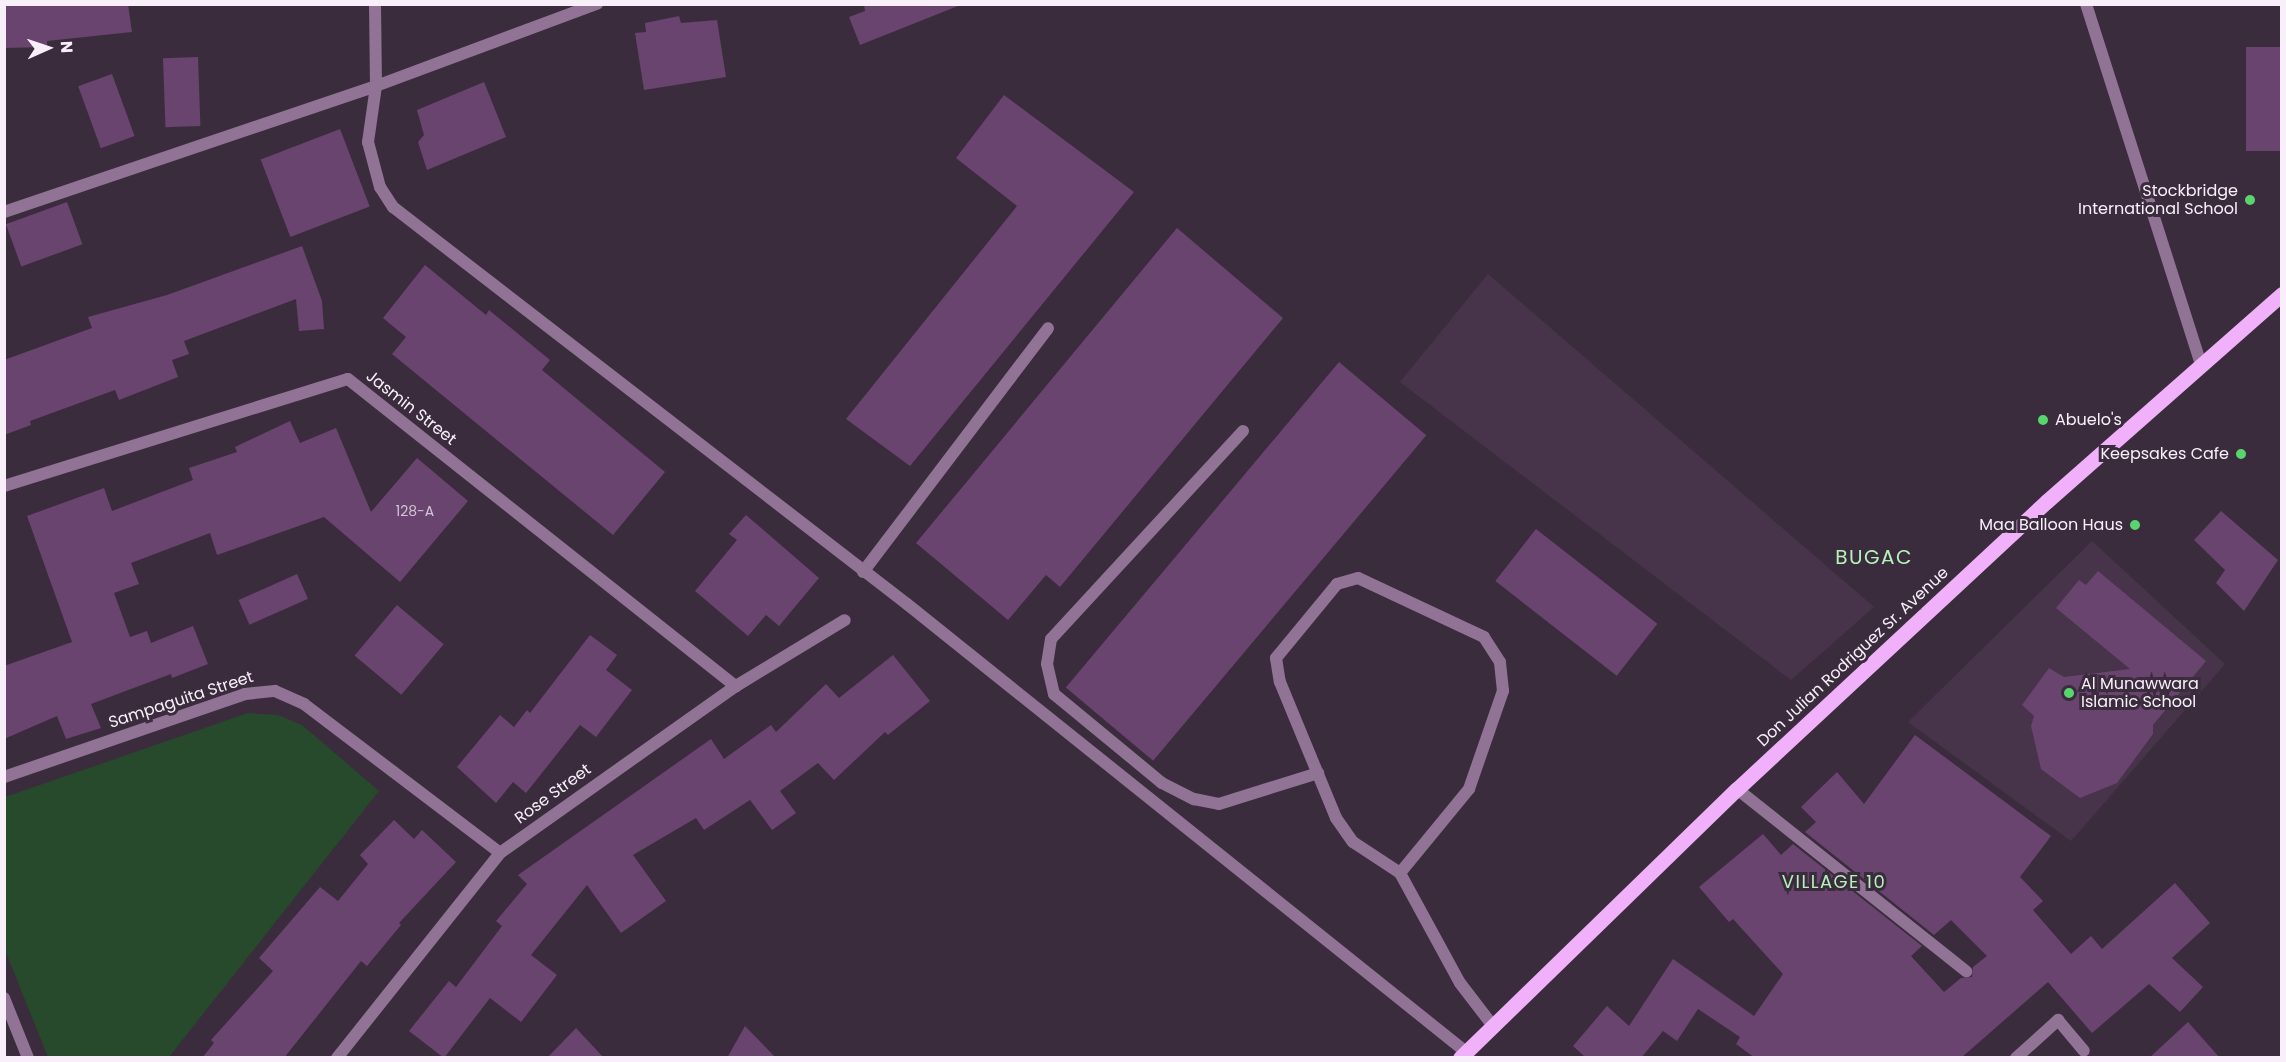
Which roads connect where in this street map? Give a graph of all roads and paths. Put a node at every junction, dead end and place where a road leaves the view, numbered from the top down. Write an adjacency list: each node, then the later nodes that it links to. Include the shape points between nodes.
1 (375, 4): 4 (street)
2 (597, 4): 4 (street)
3 (2086, 4): 8 (street)
4 (376, 86): 5 (street); 11 (street, via 368,142 380,187 393,207)
5 (4, 212)
6 (2282, 294): 8 (main road, Don Julian Rodriguez Sr. Avenue)
7 (1048, 328): 11 (street)
8 (2201, 364): 16 (main road, Don Julian Rodriguez Sr. Avenue)
9 (1243, 431): 14 (street, via 1051,639 1047,664 1054,694 1162,783 1194,800 1219,804)
10 (4, 486): 13 (street, Jasmin Street, via 348,379)
11 (863, 572): 23 (street)
12 (845, 620): 13 (street, Rose Street)
13 (736, 686): 17 (street, Rose Street)
14 (1318, 773): 18 (street, via 1336,818 1353,842); 18 (street, via 1280,682 1276,658 1337,584 1358,578 1484,637 1500,662 1503,691 1469,789)
15 (4, 777): 17 (street, Sampaguita Street, via 245,694 275,691 304,704)
16 (1737, 789): 19 (street); 21 (main road, Don Julian Rodriguez Sr. Avenue)
17 (500, 853): 25 (street, Rose Street)
18 (1400, 873): 21 (street, via 1460,983)
19 (1966, 971)
20 (4, 998): 24 (street)
21 (1493, 1026): 23 (main road, Don Julian Rodriguez Sr. Avenue)
22 (2084, 1051): 26 (street, via 2058,1020)
23 (1463, 1055)
24 (28, 1058)
25 (337, 1058)
26 (2016, 1058)

